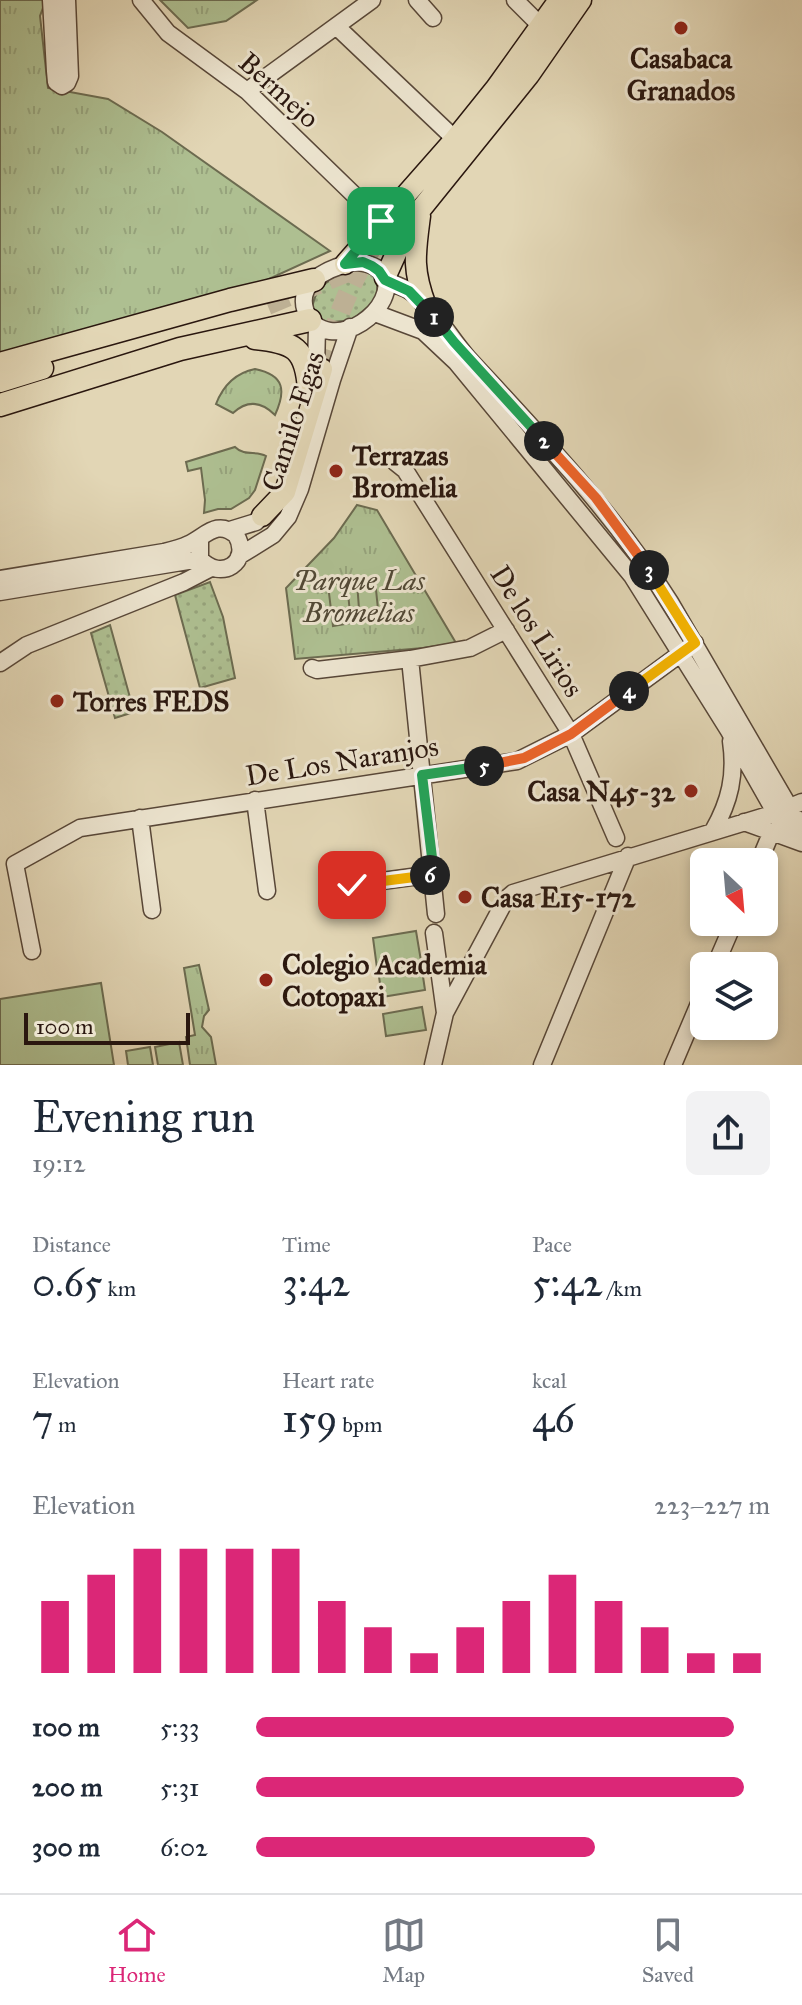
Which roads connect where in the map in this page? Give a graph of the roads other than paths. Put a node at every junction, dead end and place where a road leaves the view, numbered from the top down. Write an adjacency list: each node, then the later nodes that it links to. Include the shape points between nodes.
1 (51, 0): 2 (street, via 56,82 62,86 70,76)
2 (67, 0)
3 (141, 0): 12 (street, Bermejo, via 168,33)
4 (372, 0): 10 (street)
5 (417, 0): 9 (street)
6 (515, 0): 11 (street)
7 (559, 0): 11 (main road)
8 (581, 0): 15 (main road, via 529,75)
9 (433, 18)
10 (336, 26): 12 (street); 13 (street)
11 (541, 26): 13 (main road)
12 (247, 91): 16 (street, Bermejo)
13 (455, 139): 14 (main road)
14 (442, 155): 15 (main road); 16 (main road)
15 (412, 207): 18 (main road); 21 (main road, via 414,265)
16 (381, 221): 17 (main road)
17 (345, 264): 18 (street, via 363,262); 19 (street)
18 (385, 279): 21 (street); 22 (street, via 386,298)
19 (314, 280): 23 (street, via 303,302); 26 (highway)
20 (267, 304): 28 (highway)
21 (426, 306): 41 (street, via 596,498 647,567)
22 (375, 313): 24 (street); 41 (street, via 423,331 456,362)
23 (314, 323): 24 (street, via 338,331); 25 (highway); 29 (street, Camilo Egas, via 316,369)
24 (350, 327): 35 (street, Camilo Egas, via 288,517 273,535)
25 (234, 336): 29 (highway, via 282,341 299,352 308,367); 30 (highway)
26 (0, 364)
27 (322, 369): 32 (main road, via 285,492)
28 (0, 381)
29 (309, 389): 32 (street, Camilo Egas, via 282,480)
30 (0, 405)
31 (395, 462): 39 (street, De los Lirios)
32 (262, 516): 33 (street, Camilo Egas)
33 (230, 530): 34 (street, via 215,528); 35 (street, via 240,541)
34 (200, 539): 36 (street); 37 (street, via 164,552)
35 (239, 556): 36 (street, via 224,569)
36 (206, 563): 38 (street); 42 (street, via 184,582)
37 (0, 579)
38 (0, 592)
39 (506, 630): 43 (street, via 470,648); 47 (street, De los Lirios)
40 (0, 647): 42 (street)
41 (688, 648): 46 (street); 47 (street, De Los Naranjos); 49 (street)
42 (18, 650): 44 (street)
43 (410, 659): 45 (street); 48 (street)
44 (0, 663)
45 (312, 668)
46 (729, 731): 52 (street); 55 (street, via 732,785)
47 (571, 734): 48 (street, De Los Naranjos, via 517,761); 58 (street, De los Lirios)
48 (422, 775): 51 (street, De Los Naranjos); 61 (street)
49 (774, 778): 50 (street); 52 (street)
50 (802, 792)
51 (255, 800): 53 (street, De Los Naranjos); 63 (street)
52 (789, 808): 54 (street); 57 (street)
53 (140, 818): 64 (street); 67 (street, De Los Naranjos, via 80,828 19,860 15,867)
54 (744, 822): 55 (street); 56 (street)
55 (713, 831): 60 (street)
56 (772, 831): 57 (street); 59 (street)
57 (798, 836)
58 (616, 838)
59 (765, 848)
60 (628, 856): 68 (street, via 506,899); 71 (street)
61 (434, 874): 62 (street); 65 (street)
62 (352, 885)
63 (267, 891)
64 (152, 910)
65 (436, 914)
66 (434, 933): 68 (street)
67 (32, 951)
68 (445, 1013): 70 (street)
69 (690, 1025): 72 (street)
70 (433, 1065)
71 (542, 1065)
72 (673, 1065)

